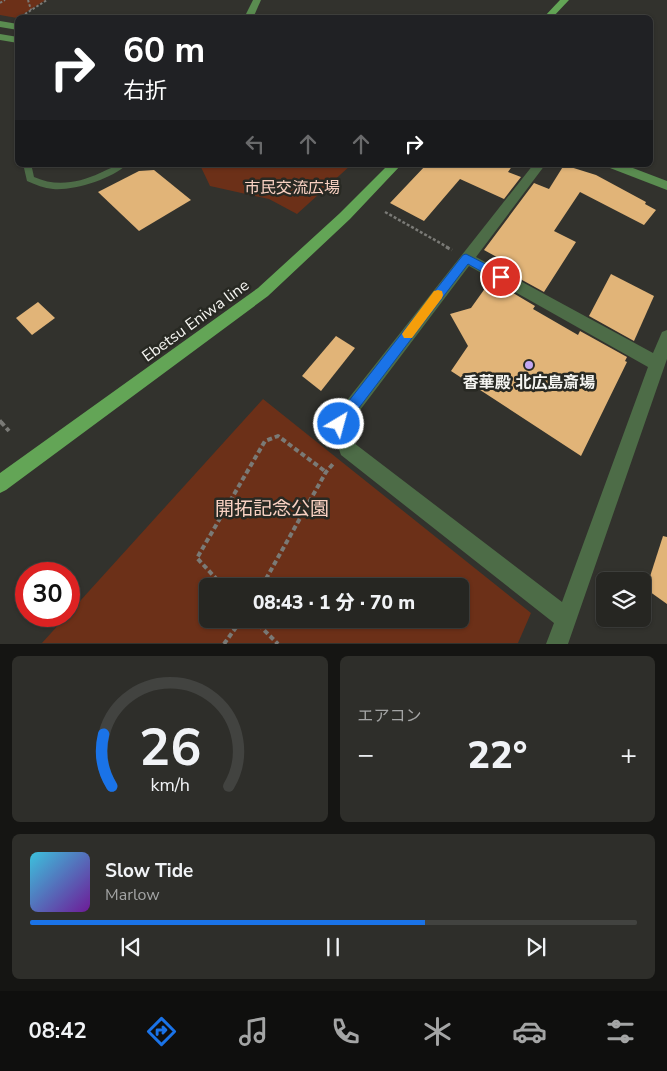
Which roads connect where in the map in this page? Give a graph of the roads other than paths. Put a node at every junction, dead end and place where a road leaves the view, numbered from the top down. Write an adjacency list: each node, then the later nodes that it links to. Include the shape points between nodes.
1 (257, 0): 3 (street)
2 (565, 0): 4 (main road)
3 (250, 15)
4 (550, 15)
5 (0, 24): 6 (street)
6 (15, 26)
7 (0, 37): 8 (street)
8 (15, 40)
9 (29, 167): 15 (lane, via 30,178 39,184 55,186 79,184)
10 (108, 167): 15 (lane)
11 (118, 167): 15 (lane)
12 (393, 167): 20 (main road, Ebetsu Eniwa line, via 263,292)
13 (537, 167): 17 (street)
14 (619, 167): 16 (street)
15 (103, 175)
16 (667, 186)
17 (466, 258): 19 (street); 21 (street, via 339,424 346,449)
18 (667, 337): 19 (street)
19 (656, 363): 21 (street)
20 (0, 484)
21 (566, 618): 22 (street)
22 (557, 644)

